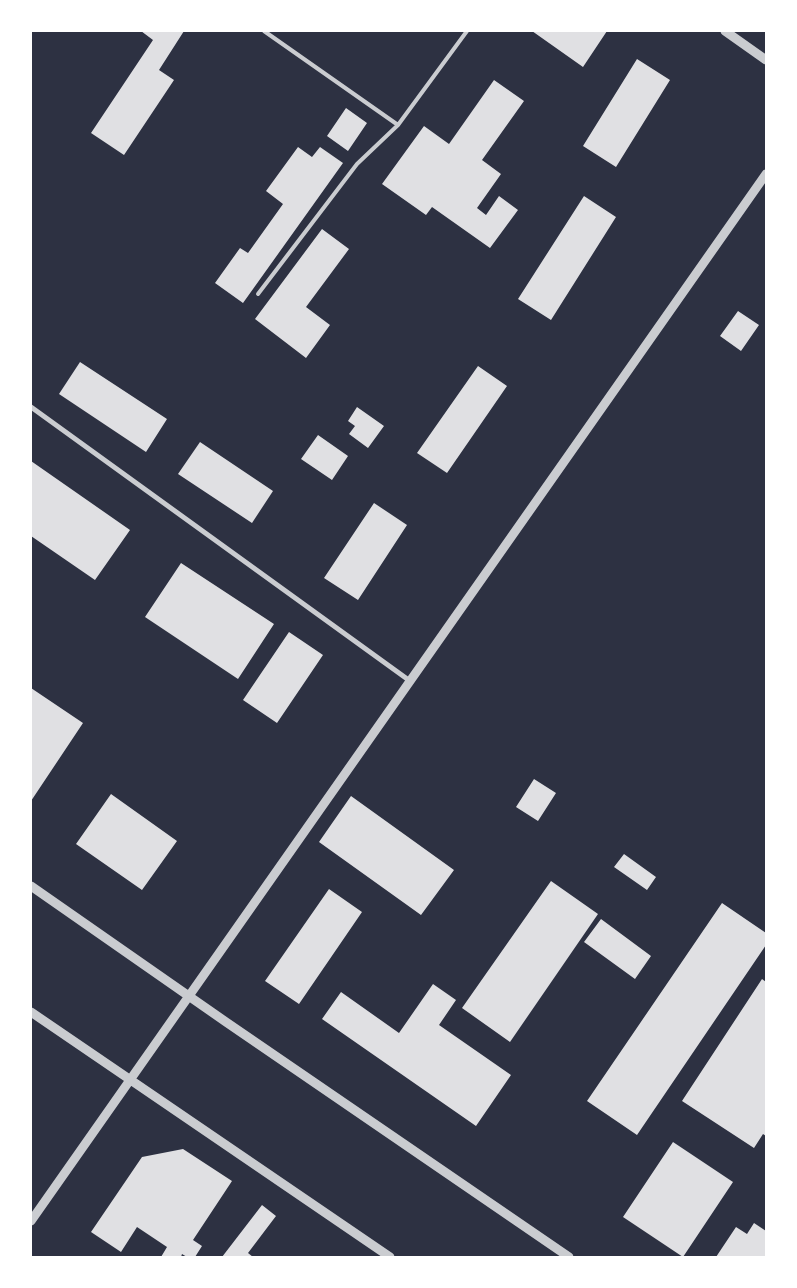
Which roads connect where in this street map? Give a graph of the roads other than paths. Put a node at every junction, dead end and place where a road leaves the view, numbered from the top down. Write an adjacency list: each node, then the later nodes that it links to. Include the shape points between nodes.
1 (264, 31): 5 (lane)
2 (467, 31): 5 (lane)
3 (725, 31): 4 (street)
4 (766, 60)
5 (398, 125): 7 (lane, via 357,164)
6 (766, 174): 9 (street)
7 (258, 294)
8 (31, 407): 9 (street)
9 (410, 681): 11 (street)
10 (31, 886): 11 (street)
11 (188, 996): 13 (street); 16 (street)
12 (31, 1012): 13 (street)
13 (130, 1080): 14 (street); 15 (street)
14 (31, 1222)
15 (390, 1257)
16 (569, 1257)

